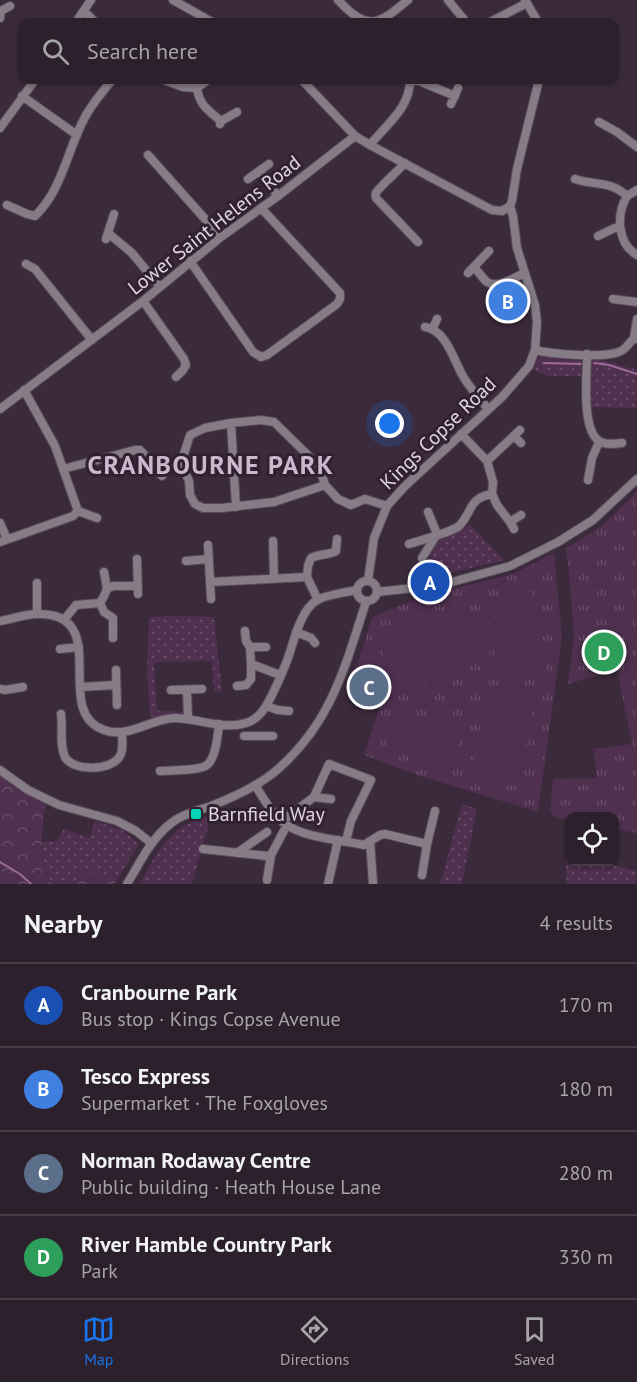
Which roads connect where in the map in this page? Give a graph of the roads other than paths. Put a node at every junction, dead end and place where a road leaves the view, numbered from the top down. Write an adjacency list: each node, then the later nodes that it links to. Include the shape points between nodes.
1 (91, 0): 8 (street)
2 (173, 0): 12 (street)
3 (338, 0): 13 (street)
4 (408, 0): 14 (street)
5 (448, 0): 15 (street)
6 (526, 1): 16 (street); 17 (street)
7 (10, 6): 9 (street)
8 (84, 11): 10 (street); 11 (street)
9 (0, 13)
10 (79, 18)
11 (91, 18)
12 (205, 18)
13 (358, 18)
14 (386, 18)
15 (463, 18)
16 (497, 18)
17 (536, 18)
18 (32, 84): 27 (street)
19 (109, 84): 33 (street, via 86,115)
20 (175, 84): 26 (street)
21 (202, 84): 26 (street)
22 (306, 84): 34 (street)
23 (410, 84): 35 (street, via 405,105)
24 (426, 84): 28 (street)
25 (538, 84): 47 (street)
26 (197, 88): 29 (street, via 198,98 220,123)
27 (22, 96): 30 (street); 33 (street)
28 (455, 96)
29 (237, 111)
30 (3, 117): 32 (street)
31 (599, 122): 36 (street)
32 (0, 128)
33 (77, 135): 46 (street, via 58,183 43,208 35,216)
34 (355, 136): 35 (street); 44 (street, Lower Saint Helens Road)
35 (370, 145): 38 (street)
36 (637, 147)
37 (148, 155): 52 (street)
38 (405, 163): 47 (street, via 492,210 502,211); 53 (street, via 379,189 376,198)
39 (269, 164): 40 (street)
40 (260, 171): 42 (street); 44 (street)
41 (575, 179): 45 (street, via 617,188)
42 (248, 180)
43 (637, 190): 45 (street)
44 (278, 196): 48 (street, Lower Saint Helens Road)
45 (627, 196): 50 (street)
46 (7, 205)
47 (510, 206): 58 (street, via 516,248)
48 (261, 208): 52 (street, Lower Saint Helens Road); 56 (street, via 340,293 337,304 261,357 253,352)
49 (114, 214): 59 (street, via 107,236 132,253)
50 (619, 225): 51 (street); 55 (street)
51 (598, 236)
52 (221, 237): 56 (street, Lower Saint Helens Road)
53 (415, 240)
54 (489, 251): 58 (street, via 471,270 488,283 501,284)
55 (637, 255)
56 (190, 261): 59 (street, Lower Saint Helens Road)
57 (26, 264): 66 (street, via 35,269)
58 (525, 273): 67 (street, via 535,305)
59 (160, 287): 61 (street, Lower Saint Helens Road)
60 (614, 299): 62 (street)
61 (143, 301): 66 (street, Lower Saint Helens Road); 69 (street, via 184,358 186,365)
62 (637, 302)
63 (437, 318): 72 (street, via 429,328 443,338 465,379)
64 (637, 319): 65 (street)
65 (635, 338): 68 (street, via 622,351)
66 (92, 339): 70 (street, Lower Saint Helens Road)
67 (535, 350): 68 (street); 72 (street, Kings Copse Road, via 525,372)
68 (587, 354): 75 (street, via 587,417)
69 (176, 377)
70 (24, 390): 71 (street, Lower Saint Helens Road); 79 (street, via 55,446)
71 (0, 409)
72 (488, 409): 74 (street, Kings Copse Road)
73 (231, 423): 83 (street, via 274,422 319,466); 86 (street); 86 (street, via 190,435 183,468 195,504 204,508)
74 (461, 434): 78 (street); 85 (street, Kings Copse Road)
75 (599, 442): 76 (street); 81 (street)
76 (619, 442)
77 (521, 443): 78 (street, via 518,434)
78 (487, 460): 84 (street)
79 (63, 470): 80 (street, via 140,450); 87 (street)
80 (162, 476)
81 (590, 476)
82 (637, 479): 110 (street, via 593,520 510,566 441,585)
83 (325, 485): 85 (street, via 338,499 351,505 365,499); 86 (street, via 274,502)
84 (492, 495): 89 (street, via 512,526); 92 (street, via 475,502 458,526)
85 (387, 506): 105 (street, Kings Copse Road, via 374,538)
86 (236, 507)
87 (78, 511): 90 (street); 94 (street)
88 (428, 512): 92 (street)
89 (521, 515)
90 (97, 518)
91 (0, 523): 94 (street)
92 (437, 534): 97 (street); 98 (street)
93 (337, 539): 103 (street, via 332,554 311,558)
94 (3, 541)
95 (273, 541): 104 (street)
96 (208, 544): 100 (street)
97 (409, 544)
98 (422, 558)
99 (137, 559): 108 (street, via 138,590 113,586)
100 (208, 559): 101 (street); 106 (street)
101 (186, 561)
102 (104, 572): 108 (street)
103 (307, 577): 104 (street); 112 (street)
104 (274, 578): 106 (street)
105 (368, 581): 109 (street); 110 (street)
106 (210, 582): 111 (street)
107 (37, 583): 115 (street)
108 (107, 589): 114 (street)
109 (357, 590): 112 (street); 113 (street, via 359,599)
110 (377, 592): 113 (street, via 374,599)
111 (211, 598)
112 (318, 600): 119 (street, via 310,606)
113 (366, 602): 150 (street, via 340,680 321,720 303,745)
114 (100, 603): 116 (street, via 76,605); 120 (street, via 101,613 113,618)
115 (37, 613): 116 (street); 117 (street)
116 (64, 620): 122 (street, via 74,631)
117 (0, 621)
118 (245, 631): 123 (street)
119 (296, 632): 121 (street); 128 (street)
120 (113, 638)
121 (315, 639)
122 (79, 647): 125 (street); 132 (street)
123 (250, 647): 124 (street); 126 (street)
124 (266, 647)
125 (60, 649)
126 (251, 664): 128 (street); 130 (street, via 251,679 246,685)
127 (116, 670): 129 (street)
128 (280, 675): 138 (street)
129 (116, 685): 132 (street); 137 (street)
130 (237, 686)
131 (23, 687): 133 (street)
132 (80, 687): 144 (street, via 80,704 86,717 97,727)
133 (0, 689)
134 (202, 689): 136 (street)
135 (171, 690): 136 (street)
136 (187, 690): 140 (street)
137 (117, 705)
138 (266, 706): 139 (street); 141 (street)
139 (289, 711)
140 (188, 719): 143 (street); 144 (street, via 164,719)
141 (255, 719): 143 (street, via 243,724); 145 (street)
142 (64, 720): 144 (street, via 64,756 82,767 100,767 117,760 123,750)
143 (219, 724): 149 (street, via 217,742 207,765 175,765)
144 (122, 733)
145 (256, 735): 146 (street); 147 (street)
146 (273, 735)
147 (244, 736)
148 (0, 770): 158 (street, via 59,805 117,821)
149 (160, 771)
150 (255, 785): 154 (street); 158 (street, via 177,819)
151 (315, 797): 152 (street); 154 (street); 156 (street, via 329,764 371,780)
152 (332, 799)
153 (435, 811): 159 (street)
154 (284, 823): 156 (street, via 306,834); 162 (street)
155 (267, 832): 161 (street)
156 (342, 840): 157 (street, via 364,845); 167 (street)
157 (370, 842): 159 (street, via 385,834); 165 (street)
158 (151, 843): 166 (street)
159 (427, 844): 163 (street)
160 (203, 849): 161 (street)
161 (237, 853): 162 (street)
162 (271, 855): 164 (street)
163 (422, 875)
164 (267, 880)
165 (373, 883)
166 (127, 884)
167 (328, 884)

